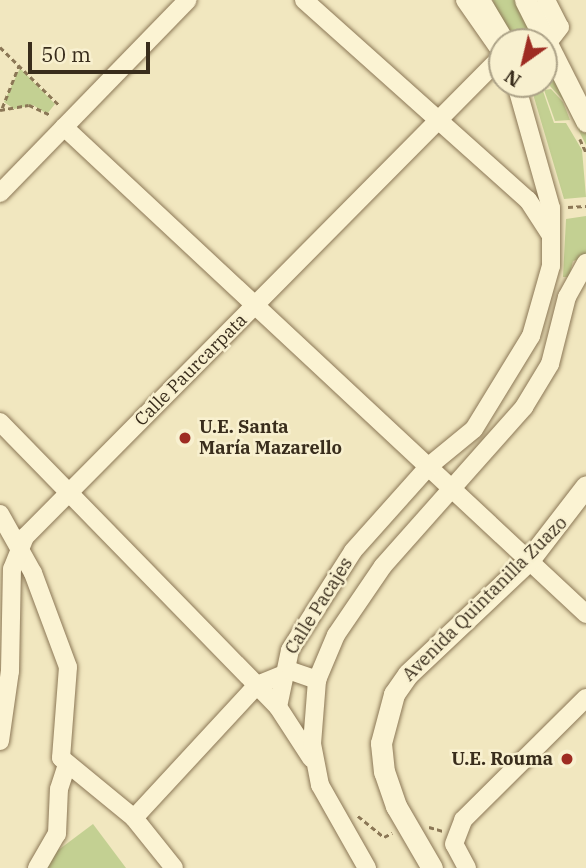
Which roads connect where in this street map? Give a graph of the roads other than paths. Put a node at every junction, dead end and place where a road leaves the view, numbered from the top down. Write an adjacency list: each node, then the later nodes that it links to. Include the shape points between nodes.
1 (188, 0): 15 (street)
2 (304, 0): 14 (street)
3 (465, 0): 10 (street)
4 (481, 0): 7 (street)
5 (525, 0): 8 (street)
6 (546, 0): 9 (street)
7 (498, 28)
8 (542, 28)
9 (558, 30)
10 (488, 34)
11 (558, 58): 16 (street)
12 (488, 68): 14 (street, Calle Paurcarpata)
13 (520, 98): 18 (street, Calle Pacajes, via 547,186)
14 (436, 117): 18 (street, via 528,200); 20 (street, Calle Paurcarpata)
15 (57, 121): 17 (street); 20 (street)
16 (586, 121)
17 (0, 193)
18 (553, 240): 21 (street, Calle Pacajes)
19 (586, 263): 22 (street, Calle Pacajes, via 568,297)
20 (252, 308): 24 (street); 27 (street, Calle Paurcarpata)
21 (531, 336): 22 (street); 24 (street, Calle Pacajes, via 474,429)
22 (557, 343): 26 (street, Calle Pacajes, via 524,407)
23 (0, 422): 27 (street)
24 (429, 466): 26 (street); 33 (street, Calle Pacajes, via 353,551)
25 (586, 486): 28 (street, Avenida Quintanilla Zuazo)
26 (455, 490): 31 (street); 34 (street, Calle Pacajes, via 383,566 336,635)
27 (71, 491): 30 (street, Calle Paurcarpata); 35 (street)
28 (579, 506): 31 (street, Avenida Quintanilla Zuazo)
29 (0, 514): 30 (street)
30 (18, 548): 39 (street); 40 (street, via 68,667 57,744)
31 (529, 560): 32 (street); 46 (street, Avenida Quintanilla Zuazo, via 408,674 384,722 384,772 396,806)
32 (586, 614)
33 (281, 674): 34 (street); 35 (street); 38 (street, Calle Pacajes)
34 (317, 680): 37 (street, Calle Pacajes)
35 (257, 685): 38 (street); 42 (street)
36 (586, 698): 47 (street, via 454,834)
37 (314, 704): 38 (street); 41 (street, Calle Pacajes)
38 (278, 707): 41 (street)
39 (0, 741)
40 (68, 765): 42 (street); 43 (street, via 59,789 57,834)
41 (316, 768): 45 (street)
42 (134, 818): 44 (street)
43 (37, 868)
44 (174, 868)
45 (367, 868)
46 (432, 868)
47 (467, 868)

